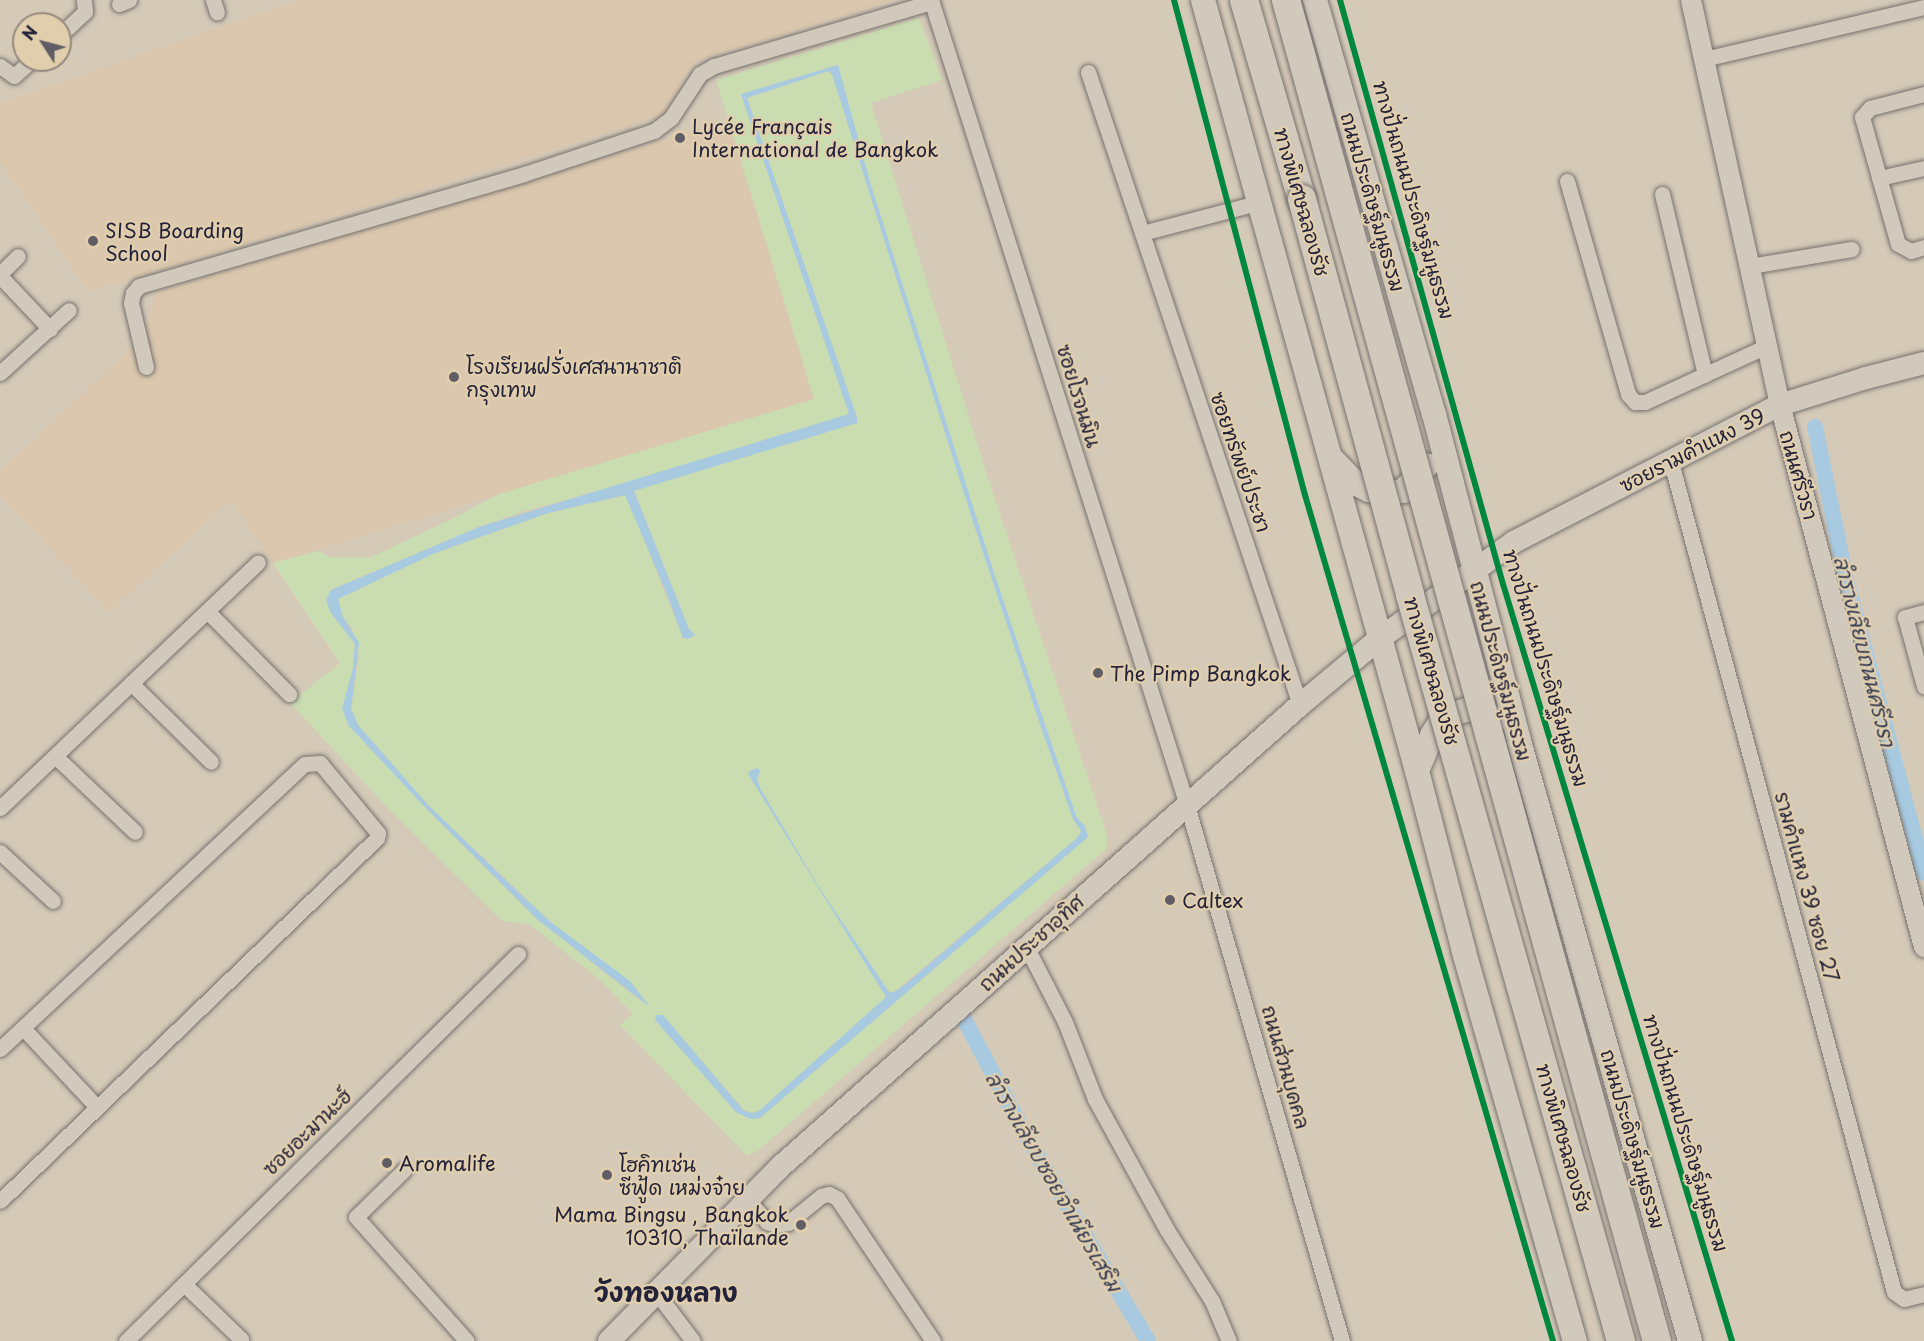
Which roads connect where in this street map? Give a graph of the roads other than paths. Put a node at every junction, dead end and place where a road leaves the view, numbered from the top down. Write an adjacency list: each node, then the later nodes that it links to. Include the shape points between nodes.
1 (84, 0): 9 (street, via 85,12)
2 (1203, 0): 19 (main road)
3 (1244, 0): 76 (highway, ทางพิเศษฉลองรัช, bridge)
4 (1286, 0): 77 (highway, ทางพิเศษฉลองรัช, bridge)
5 (1315, 0): 34 (main road, ถนนประดิษฐ์มนูธรรม)
6 (1691, 0): 10 (street, ถนนศรีวรา)
7 (932, 1): 30 (street, via 714,66 700,74 670,118 654,131 524,174 139,286 131,303); 50 (street, ซอยโรจนมิน)
8 (1924, 7): 10 (street)
9 (72, 24)
10 (1704, 59): 24 (street, ถนนศรีวรา)
11 (0, 66): 12 (street, via 14,76)
12 (18, 72)
13 (1088, 72): 20 (street, ซอยทรัพย์ประชา)
14 (1924, 94): 16 (street, via 1870,108 1862,117)
15 (1924, 168): 16 (street)
16 (1879, 178): 21 (street, via 1898,244 1911,251)
17 (1567, 182): 32 (street, via 1628,394 1635,402 1645,402)
18 (1662, 194): 32 (street)
19 (1261, 201): 20 (street); 35 (main road)
20 (1142, 233): 45 (street, ซอยทรัพย์ประชา)
21 (1924, 247)
22 (1852, 249): 24 (street)
23 (18, 256): 25 (street)
24 (1750, 266): 28 (street, ถนนศรีวรา)
25 (0, 275): 27 (street)
26 (69, 310): 27 (street)
27 (50, 329): 31 (street)
28 (1767, 346): 32 (street); 33 (street, ถนนศรีวรา)
29 (1924, 363): 33 (main road, ซอยรามคำแหง 39)
30 (146, 367)
31 (0, 373)
32 (1705, 375)
33 (1780, 405): 36 (main road, ซอยรามคำแหง 39); 55 (street, ถนนศรีวรา)
34 (1436, 421): 35 (main road, via 1430,459 1424,471 1403,491 1369,490 1355,483); 38 (main road, ถนนประดิษฐ์มนูธรรม)
35 (1330, 457): 41 (main road)
36 (1671, 462): 38 (main road, ซอยรามคำแหง 39, via 1535,530); 66 (street, รามคำแหง 39 ซอย 27, via 1893,1292 1904,1299)
37 (258, 562): 39 (street)
38 (1474, 568): 41 (main road, ถนนประชาอุทิศ); 46 (main road, ถนนประดิษฐ์มนูธรรม)
39 (207, 611): 42 (street); 44 (street)
40 (1924, 612): 43 (street, via 1905,617)
41 (1379, 639): 45 (main road, ถนนประชาอุทิศ); 49 (main road)
42 (131, 683): 47 (street); 48 (street)
43 (1924, 686)
44 (289, 694)
45 (1300, 705): 50 (main road, ถนนประชาอุทิศ)
46 (1519, 741): 49 (main road, via 1503,722 1474,708 1444,716); 78 (main road, ถนนประดิษฐ์มนูธรรม)
47 (55, 756): 51 (street); 52 (street)
48 (211, 762)
49 (1417, 771): 75 (main road, via 1464,952)
50 (1187, 805): 56 (main road, ถนนประชาอุทิศ); 74 (street, ถนนส่วนบุคคล)
51 (0, 808)
52 (135, 832)
53 (0, 852): 54 (street)
54 (53, 901)
55 (1924, 947)
56 (1027, 948): 62 (main road, ถนนประชาอุทิศ); 73 (street, via 1065,1022 1095,1099 1167,1230 1212,1301)
57 (518, 954): 64 (street, ซอยอะมานะฮ์)
58 (22, 1028): 59 (street); 60 (street); 60 (street, via 305,764 320,763 378,836)
59 (0, 1049)
60 (97, 1107): 63 (street)
61 (404, 1170): 69 (street, via 356,1217)
62 (747, 1199): 65 (main road, ถนนประชาอุทิศ); 72 (street, via 767,1222 776,1225 788,1223 821,1196 830,1194 837,1198)
63 (0, 1201)
64 (184, 1284): 67 (street, ซอยอะมานะฮ์); 68 (street)
65 (656, 1292): 70 (main road, ถนนประชาอุทิศ); 71 (street)
66 (1924, 1294)
67 (126, 1341)
68 (239, 1341)
69 (467, 1341)
70 (609, 1341)
71 (693, 1341)
72 (933, 1341)
73 (1229, 1341)
74 (1342, 1341)
75 (1575, 1341)
76 (1621, 1341)
77 (1657, 1341)
78 (1690, 1341)

